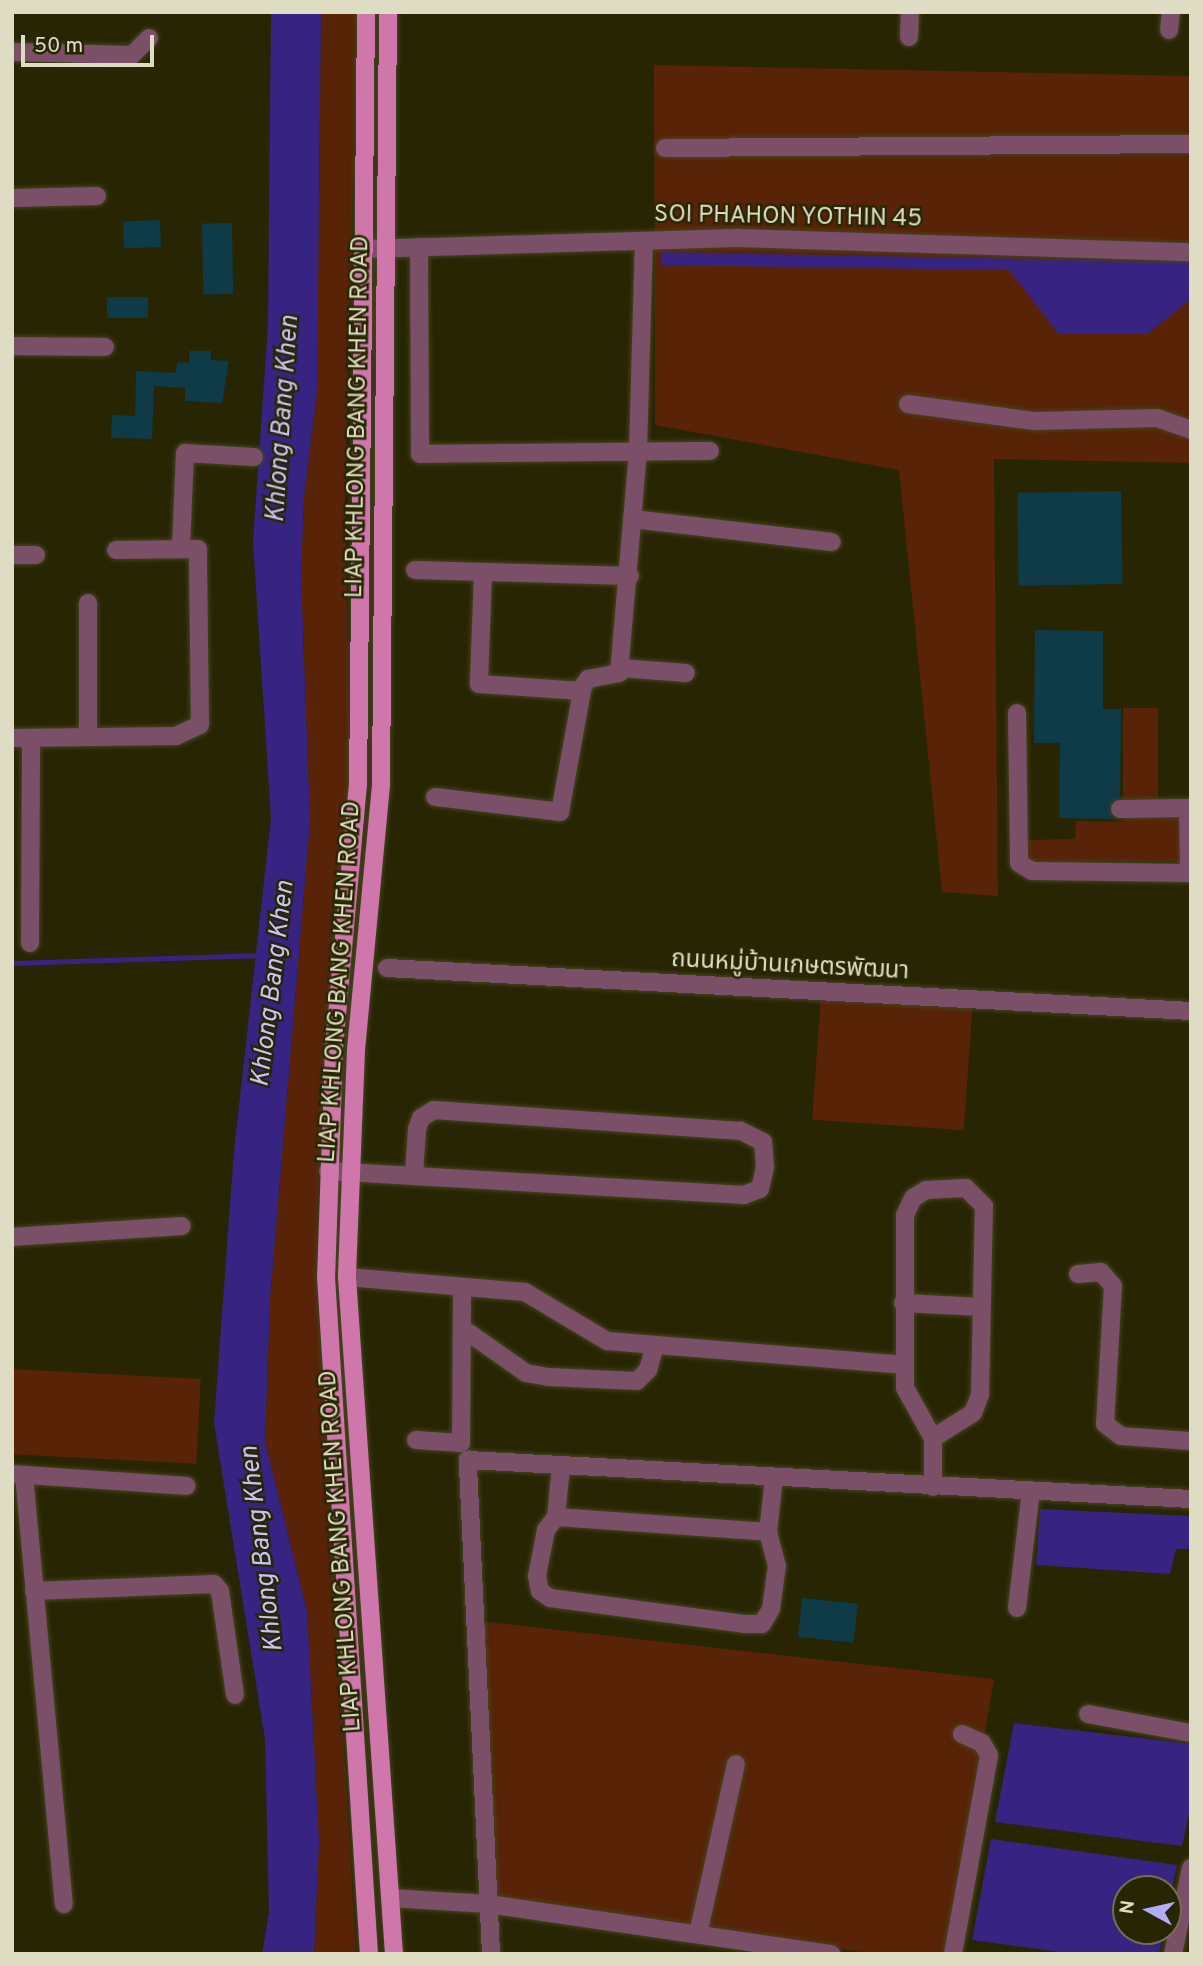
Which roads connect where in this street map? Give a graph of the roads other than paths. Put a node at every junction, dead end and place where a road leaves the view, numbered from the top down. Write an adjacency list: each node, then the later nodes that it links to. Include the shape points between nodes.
1 (366, 12): 14 (main road, LIAP KHLONG BANG KHEN ROAD)
2 (388, 12): 13 (main road, LIAP KHLONG BANG KHEN ROAD)
3 (910, 12): 4 (street)
4 (909, 37)
5 (149, 38): 6 (street, via 132,55)
6 (12, 52)
7 (1191, 144): 8 (street)
8 (665, 148)
9 (97, 196): 10 (street)
10 (12, 198)
11 (644, 242): 12 (street, SOI PHAHON YOTHIN 45); 15 (street, SOI PHAHON YOTHIN 45, via 737,238); 21 (street)
12 (419, 247): 13 (street, SOI PHAHON YOTHIN 45); 21 (street, via 420,454)
13 (385, 248): 14 (street, SOI PHAHON YOTHIN 45); 47 (main road, LIAP KHLONG BANG KHEN ROAD, via 381,785 355,1050)
14 (363, 249): 46 (main road, LIAP KHLONG BANG KHEN ROAD, via 358,784)
15 (1191, 252)
16 (12, 346): 17 (street)
17 (105, 347)
18 (908, 404): 19 (street, via 1034,421 1157,418)
19 (1191, 430)
20 (710, 451): 21 (street)
21 (638, 452): 23 (street)
22 (254, 457): 25 (street, via 185,453)
23 (634, 519): 24 (street); 31 (street)
24 (832, 542)
25 (181, 548): 26 (street); 38 (street, via 198,549 200,724 176,736)
26 (116, 550)
27 (12, 555): 28 (street)
28 (36, 555)
29 (415, 570): 30 (street)
30 (483, 573): 31 (street); 35 (street, via 480,684)
31 (630, 576): 33 (street)
32 (88, 603): 38 (street)
33 (620, 668): 34 (street); 35 (street, via 616,676 588,679)
34 (686, 673)
35 (582, 691): 40 (street, via 560,812)
36 (1017, 713): 42 (street, via 1019,863 1032,871)
37 (12, 737): 39 (street)
38 (88, 737): 39 (street)
39 (31, 738): 43 (street)
40 (435, 797)
41 (1120, 809): 42 (street, via 1188,808)
42 (1190, 873)
43 (30, 943)
44 (387, 968): 45 (street, ถนนหมู่บ้านเกษตรพัฒนา)
45 (1191, 1011)
46 (328, 1171): 47 (street); 80 (main road, LIAP KHLONG BANG KHEN ROAD, via 326,1277)
47 (351, 1171): 48 (street); 52 (main road, LIAP KHLONG BANG KHEN ROAD)
48 (414, 1176): 48 (street, via 417,1129 421,1118 434,1110 741,1131 763,1142 765,1168 761,1189 744,1195)
49 (182, 1226): 50 (street)
50 (12, 1237)
51 (1078, 1274): 61 (street, via 1101,1272 1113,1286 1105,1424 1121,1436)
52 (347, 1277): 53 (street); 79 (main road, LIAP KHLONG BANG KHEN ROAD)
53 (462, 1289): 56 (street); 57 (street, via 525,1292 607,1341)
54 (903, 1303): 55 (street); 55 (street, via 905,1214 913,1198 926,1190 966,1188 984,1206); 58 (street)
55 (982, 1307): 59 (street, via 980,1395 973,1413)
56 (462, 1328): 57 (street, via 526,1373 549,1377 637,1381 648,1370); 60 (street, via 461,1443)
57 (655, 1345): 58 (street)
58 (903, 1365): 59 (street, via 905,1388)
59 (933, 1438): 66 (street)
60 (416, 1440)
61 (1191, 1441)
62 (561, 1466): 64 (street); 69 (street); 82 (street, via 468,1460)
63 (18, 1475): 65 (street); 71 (street)
64 (774, 1478): 66 (street); 70 (street)
65 (187, 1486)
66 (933, 1486): 67 (street)
67 (1031, 1491): 68 (street); 72 (street)
68 (1191, 1499)
69 (556, 1517): 70 (street); 70 (street, via 546,1530 537,1576 540,1591 550,1598 744,1624 762,1625 771,1609 777,1566)
70 (768, 1532)
71 (34, 1591): 73 (street, via 214,1584 220,1591); 81 (street)
72 (1017, 1608)
73 (235, 1695)
74 (1088, 1714): 75 (street)
75 (1191, 1733)
76 (962, 1734): 88 (street, via 982,1743 989,1755)
77 (736, 1764): 83 (street)
78 (1191, 1868): 89 (street)
79 (390, 1898): 80 (main road); 82 (street); 85 (main road, LIAP KHLONG BANG KHEN ROAD)
80 (365, 1899): 84 (main road, LIAP KHLONG BANG KHEN ROAD)
81 (64, 1904)
82 (488, 1904): 83 (street); 86 (street)
83 (698, 1934): 87 (street)
84 (369, 1954)
85 (394, 1954)
86 (491, 1954)
87 (831, 1954)
88 (953, 1954)
89 (1173, 1954)

